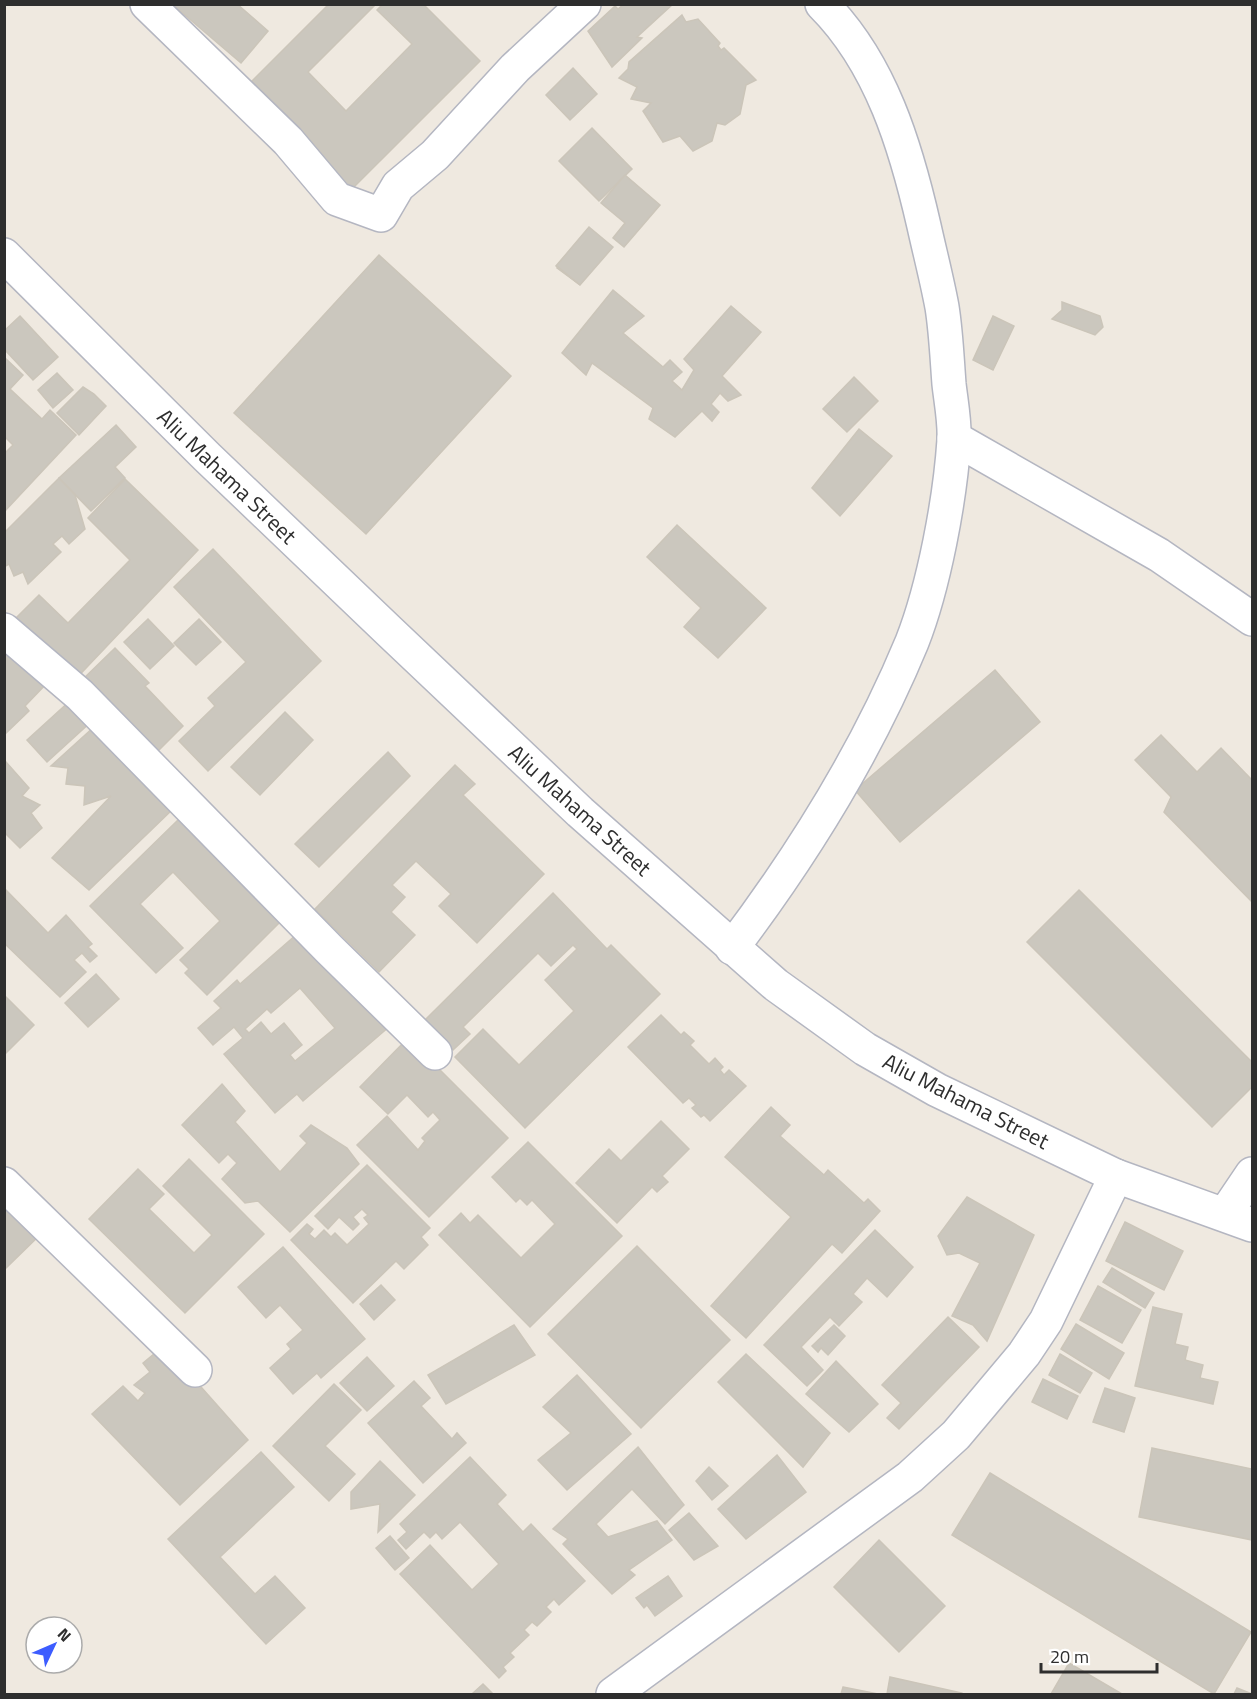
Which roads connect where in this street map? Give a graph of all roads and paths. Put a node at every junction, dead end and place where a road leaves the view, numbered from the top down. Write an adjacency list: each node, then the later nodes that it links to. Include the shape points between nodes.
1 (147, 4): 2 (street, via 288,141 337,199 381,215 398,186 435,155 515,68)
2 (584, 4)
3 (822, 4): 5 (street, via 856,48 881,90 899,133 942,308)
4 (4, 255): 8 (street, Aliu Mahama Street, via 364,608 580,812)
5 (954, 438): 6 (street, via 1159,555); 8 (street, via 939,538 912,640 876,718 816,829)
6 (1252, 619)
7 (4, 630): 9 (street, via 80,695)
8 (732, 948): 11 (street, Aliu Mahama Street, via 776,985 865,1048 937,1090)
9 (435, 1053)
10 (1252, 1174): 13 (street)
11 (1116, 1176): 13 (street, Aliu Mahama Street); 15 (street, via 1046,1321 1024,1354 956,1435 910,1477)
12 (4, 1184): 14 (street)
13 (1239, 1220)
14 (195, 1370)
15 (613, 1695)

